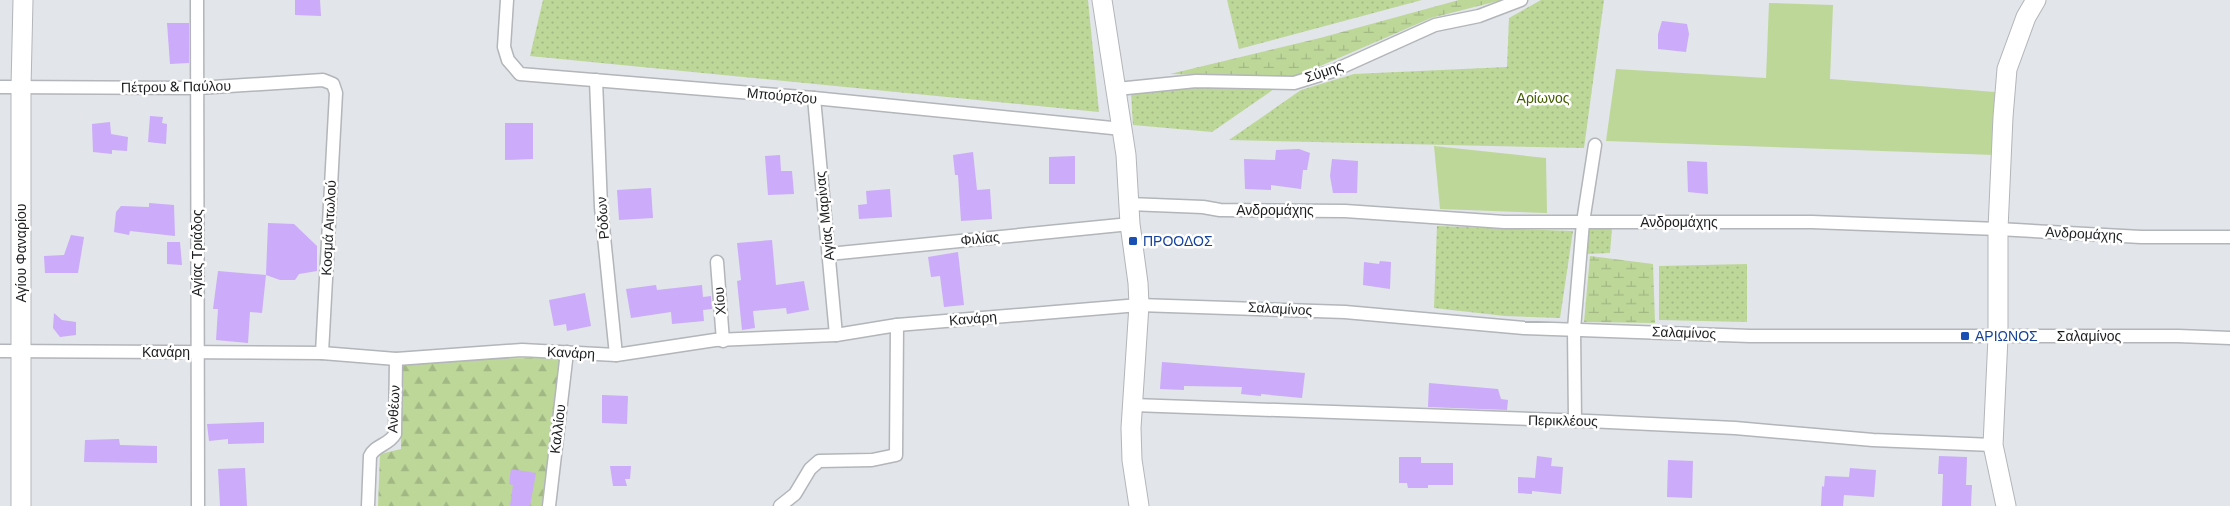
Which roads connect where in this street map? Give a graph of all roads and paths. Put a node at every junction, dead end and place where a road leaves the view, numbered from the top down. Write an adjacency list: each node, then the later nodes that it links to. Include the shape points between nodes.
1 (23, 0): 9 (street, Αγίου Φαναρίου)
2 (197, 0): 10 (street, Αγίας Τριάδος)
3 (507, 0): 7 (street, Μπούρτζου, via 504,47 508,60 520,74)
4 (1102, 0): 11 (street)
5 (1521, 0): 11 (street, Σύμης, via 1478,16 1435,25 1333,71 1294,83 1196,81)
6 (2036, 0): 19 (street, via 2006,69)
7 (596, 80): 12 (street, Μπούρτζου); 35 (street, Ρόδων, via 602,207)
8 (0, 87): 9 (street, Πέτρου & Παύλου)
9 (21, 87): 10 (street, Πέτρου & Παύλου); 31 (street, Αγίου Φαναρίου)
10 (198, 88): 13 (street, Πέτρου & Παύλου, via 328,81 335,88); 32 (street, Αγίας Τριάδος)
11 (1116, 89): 14 (street)
12 (814, 98): 14 (street, Μπούρτζου); 21 (street, Αγίας Μαρίνας)
13 (336, 102): 34 (street, Κοσμά Αιτωλού)
14 (1122, 129): 16 (street)
15 (1594, 145): 17 (street)
16 (1129, 204): 17 (street, Ανδρομάχης, via 1220,210 1345,211 1504,222); 18 (street)
17 (1583, 222): 19 (street, Ανδρομάχης, via 1812,222); 25 (street)
18 (1130, 224): 21 (street, Φιλίας); 23 (street)
19 (1998, 229): 20 (street, Ανδρομάχης, via 2140,237); 27 (street)
20 (2230, 237)
21 (829, 254): 26 (street, Αγίας Μαρίνας)
22 (717, 262): 29 (street, Χίου)
23 (1139, 305): 24 (street, Κανάρη); 25 (street, Σαλαμίνος, via 1345,312 1524,328); 37 (street)
24 (897, 325): 26 (street, Κανάρη); 44 (street, via 896,455 872,460 820,461 810,469 795,494)
25 (1574, 328): 27 (street, Σαλαμίνος, via 1750,336); 38 (street)
26 (836, 335): 29 (street, Κανάρη)
27 (1998, 336): 28 (street, Σαλαμίνος); 39 (street)
28 (2230, 338)
29 (723, 341): 35 (street, Κανάρη)
30 (0, 351): 31 (street, Κανάρη)
31 (22, 352): 32 (street, Κανάρη); 40 (street, Αγίου Φαναρίου)
32 (196, 352): 34 (street, Κανάρη); 41 (street, Αγίας Τριάδος)
33 (567, 352): 35 (street, Κανάρη); 36 (street, Κανάρη, via 522,350); 43 (street, Καλλίου)
34 (322, 353): 36 (street, Κανάρη)
35 (616, 355)
36 (396, 359): 42 (street, Ανθέων, via 395,434 390,441 373,450 370,456)
37 (1133, 405): 38 (street, Περικλέους); 45 (street, via 1131,451)
38 (1575, 421): 39 (street, Περικλέους)
39 (1993, 445): 46 (street)
40 (21, 506)
41 (198, 506)
42 (368, 506)
43 (549, 506)
44 (780, 506)
45 (1139, 506)
46 (2006, 506)

